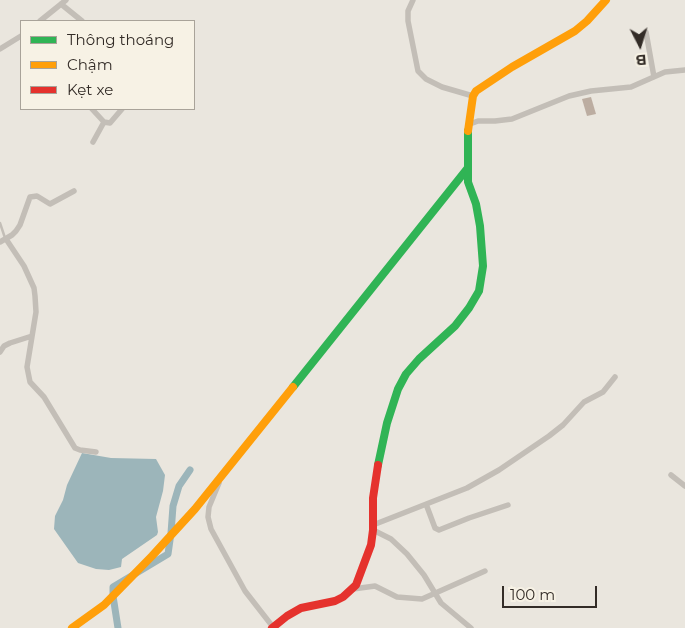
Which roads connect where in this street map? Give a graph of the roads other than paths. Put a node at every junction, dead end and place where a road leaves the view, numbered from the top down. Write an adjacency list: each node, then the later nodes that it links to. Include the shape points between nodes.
1 (414, 0): 11 (street, via 408,11 408,21 418,72 442,87)
2 (606, 0): 11 (street, via 582,26 476,91)
3 (64, 2): 4 (street); 5 (street)
4 (41, 20)
5 (81, 20)
6 (646, 32): 10 (street)
7 (20, 37): 8 (street)
8 (0, 49)
9 (685, 70): 10 (street)
10 (654, 77): 15 (street, via 630,87 569,96 512,119)
11 (473, 96): 15 (street)
12 (93, 110): 14 (street)
13 (121, 110): 14 (street, via 110,123)
14 (104, 122): 16 (street)
15 (470, 124): 17 (street)
16 (93, 142)
17 (467, 168): 25 (street); 30 (street, via 481,239 479,291 455,326 419,359 401,381 379,460 373,498)
18 (74, 191): 20 (street, via 50,204 37,196 30,197 20,225 12,236)
19 (0, 223): 20 (lane)
20 (3, 241): 21 (street, via 24,266 34,288 36,312)
21 (32, 336): 22 (street, via 10,343); 24 (street, via 27,367 30,382 44,397 76,448)
22 (0, 352)
23 (615, 377): 28 (street, via 603,392 584,402 563,425 506,465 467,488)
24 (96, 452)
25 (223, 475): 34 (street, via 104,605); 35 (street, via 208,517 245,591)
26 (671, 475): 27 (street)
27 (685, 486)
28 (426, 504): 29 (street, via 435,528 439,530); 30 (street)
29 (508, 505)
30 (373, 528): 32 (street, via 368,554); 33 (street, via 407,554)
31 (485, 570): 33 (street)
32 (353, 589): 33 (street, via 375,586 408,598 426,598); 35 (street, via 334,601 295,611)
33 (435, 594): 36 (street)
34 (72, 628)
35 (272, 628)
36 (471, 628)

